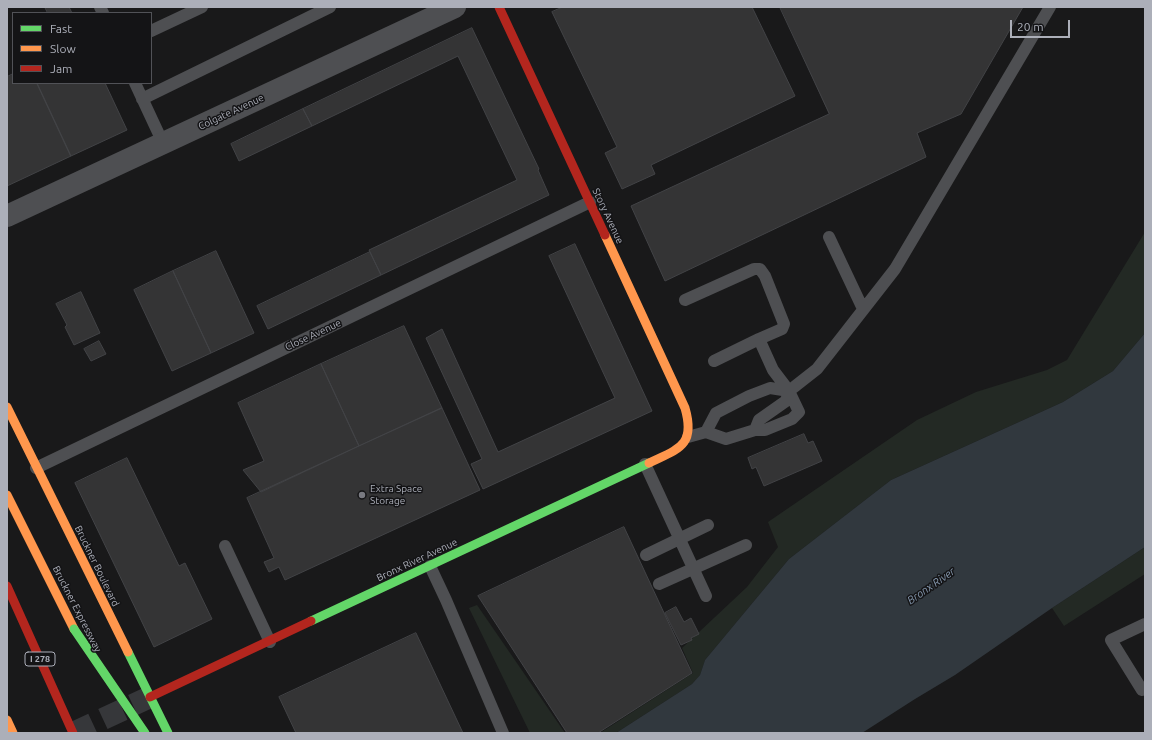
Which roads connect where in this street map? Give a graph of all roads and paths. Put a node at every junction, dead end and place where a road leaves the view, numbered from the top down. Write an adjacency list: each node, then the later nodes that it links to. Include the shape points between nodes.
1 (202, 7): 6 (lane)
2 (330, 7): 8 (lane)
3 (455, 7): 9 (street, Colgate Avenue)
4 (499, 7): 10 (main road, Story Avenue)
5 (1050, 7): 14 (lane, via 895,269)
6 (152, 31)
7 (135, 84): 8 (lane)
8 (142, 98): 9 (lane)
9 (163, 143): 11 (street, Colgate Avenue)
10 (590, 202): 21 (main road, Story Avenue, via 685,408 689,426); 23 (lane, Close Avenue)
11 (7, 216)
12 (829, 237): 14 (lane)
13 (685, 300): 15 (lane, via 754,269 760,269 784,324 782,329)
14 (863, 309): 17 (lane, via 817,369)
15 (759, 339): 16 (lane); 17 (lane, via 773,370)
16 (714, 360)
17 (789, 391): 19 (lane, via 786,401 759,420); 19 (lane, via 799,412 792,419 765,430); 20 (lane, via 770,388 749,396 716,413)
18 (7, 408): 23 (main road, Bruckner Boulevard)
19 (755, 430): 20 (lane, via 726,439)
20 (706, 432): 21 (lane)
21 (688, 436): 22 (main road, Bronx River Avenue, via 676,450)
22 (645, 464): 26 (lane); 30 (main road, Bronx River Avenue)
23 (36, 468): 39 (main road, Bruckner Boulevard)
24 (7, 495): 36 (main road, Bruckner Expressway)
25 (708, 525): 26 (lane)
26 (680, 539): 29 (lane); 31 (lane)
27 (746, 545): 31 (lane)
28 (225, 546): 37 (lane)
29 (646, 555)
30 (430, 566): 37 (main road, Bronx River Avenue); 46 (lane)
31 (694, 568): 32 (lane); 34 (lane)
32 (659, 584)
33 (7, 586): 43 (main road, I 278)
34 (706, 596)
35 (1145, 624): 38 (lane, via 1111,640 1142,690)
36 (74, 629): 40 (main road, Bruckner Expressway, bridge); 44 (main road, bridge)
37 (270, 642): 39 (main road, Bronx River Avenue)
38 (1145, 688)
39 (150, 697): 45 (main road, Bruckner Boulevard)
40 (110, 698)
41 (7, 720): 42 (main road)
42 (13, 733)
43 (73, 733)
44 (145, 733)
45 (168, 733)
46 (503, 733)

